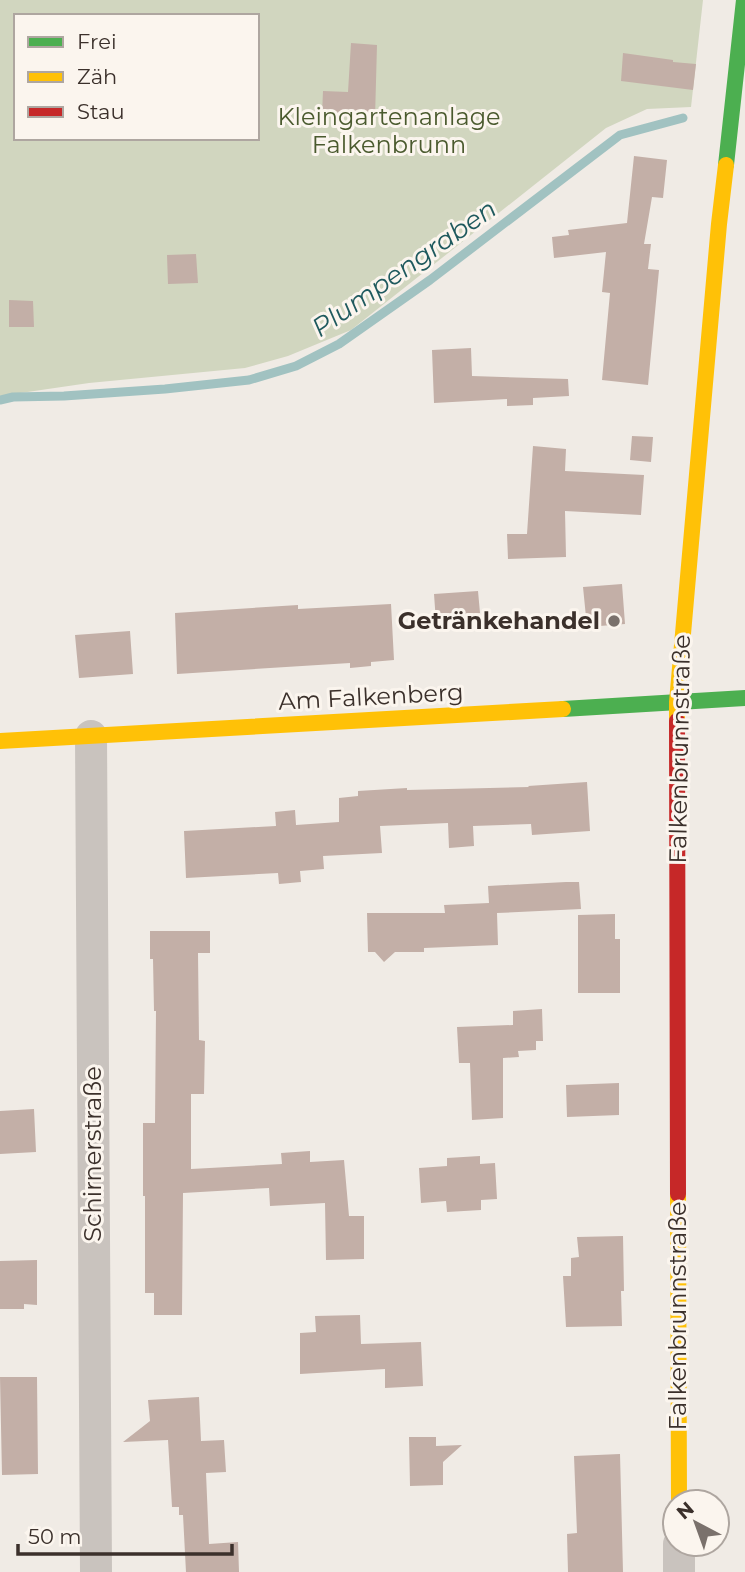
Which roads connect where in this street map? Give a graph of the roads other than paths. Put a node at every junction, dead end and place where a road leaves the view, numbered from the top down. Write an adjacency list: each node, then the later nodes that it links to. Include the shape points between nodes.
1 (744, 0): 3 (street, Falkenbrunnstraße, via 719,224)
2 (745, 698): 3 (street, Am Falkenberg)
3 (677, 702): 4 (street, Am Falkenberg); 6 (street, Falkenbrunnstraße)
4 (91, 736): 5 (street, Am Falkenberg); 7 (street, Schirnerstraße)
5 (0, 741)
6 (679, 1488)
7 (96, 1572)

